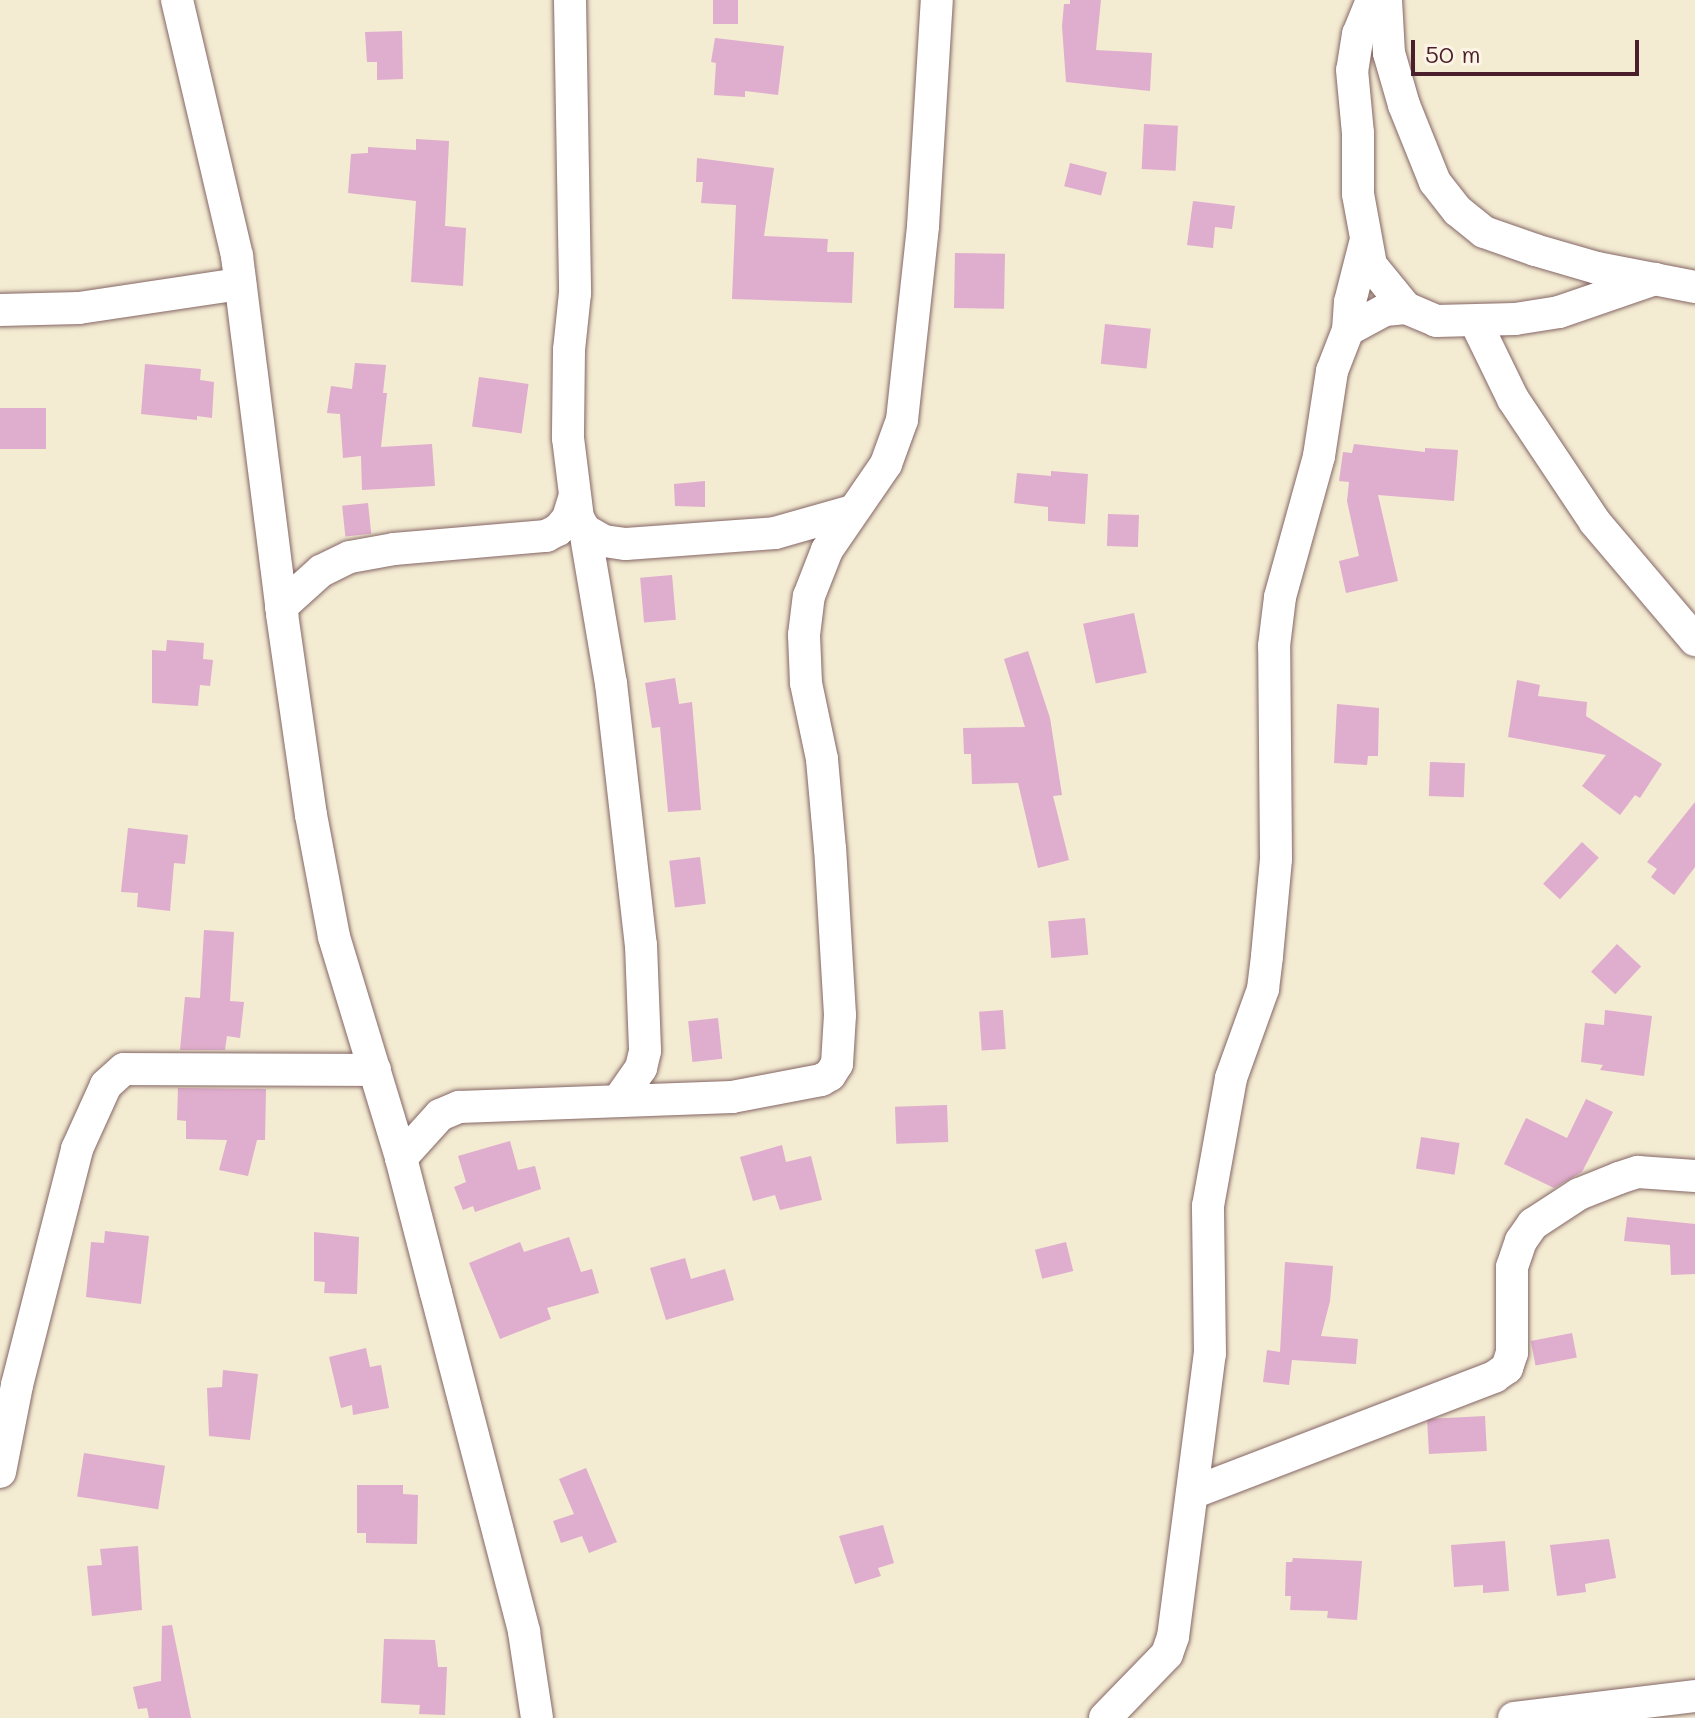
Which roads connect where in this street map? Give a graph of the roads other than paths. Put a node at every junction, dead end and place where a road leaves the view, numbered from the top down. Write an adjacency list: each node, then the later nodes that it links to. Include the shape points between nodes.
1 (177, 0): 8 (street)
2 (570, 0): 14 (street, via 575,293 568,387)
3 (937, 0): 15 (street, via 923,226 902,420 886,464)
4 (1372, 0): 6 (street, via 1358,34 1352,70)
5 (1386, 0): 7 (street, via 1389,53 1404,105 1435,182 1458,211 1484,232 1535,250)
6 (1365, 243): 10 (street, via 1371,265); 13 (street)
7 (1655, 279): 9 (street); 12 (street, via 1559,312)
8 (240, 284): 11 (street, via 79,308); 17 (street)
9 (1695, 287)
10 (1406, 308): 12 (street, via 1436,321); 13 (street, via 1385,310)
11 (0, 310)
12 (1476, 323): 18 (street, via 1513,399 1595,522)
13 (1348, 330): 24 (street, via 1332,371 1319,456 1280,597 1273,698 1276,859 1267,956 1263,989 1231,1078 1208,1206 1210,1354)
14 (574, 498): 16 (street); 17 (street, via 568,518 546,536 350,557 321,571)
15 (852, 511): 16 (street, via 775,533 697,541 626,544 604,541); 20 (street, via 827,550 809,596 804,635 831,862 840,1015 837,1064 821,1080 732,1097)
16 (585, 530): 20 (street, via 611,683 641,945 645,1051 641,1068)
17 (281, 607): 19 (street, via 334,937)
18 (1695, 640)
19 (375, 1070): 21 (street); 23 (street, via 124,1069 106,1085 77,1149)
20 (619, 1100): 21 (street, via 459,1107 440,1115)
21 (401, 1158): 27 (street, via 524,1632)
22 (1695, 1176): 24 (street, via 1638,1172 1579,1194 1533,1224 1512,1267 1512,1353 1507,1368 1494,1377)
23 (0, 1472)
24 (1192, 1493): 28 (street, via 1167,1654)
25 (1695, 1696): 26 (street)
26 (1661, 1709): 29 (street)
27 (537, 1718)
28 (1105, 1718)
29 (1514, 1718)

